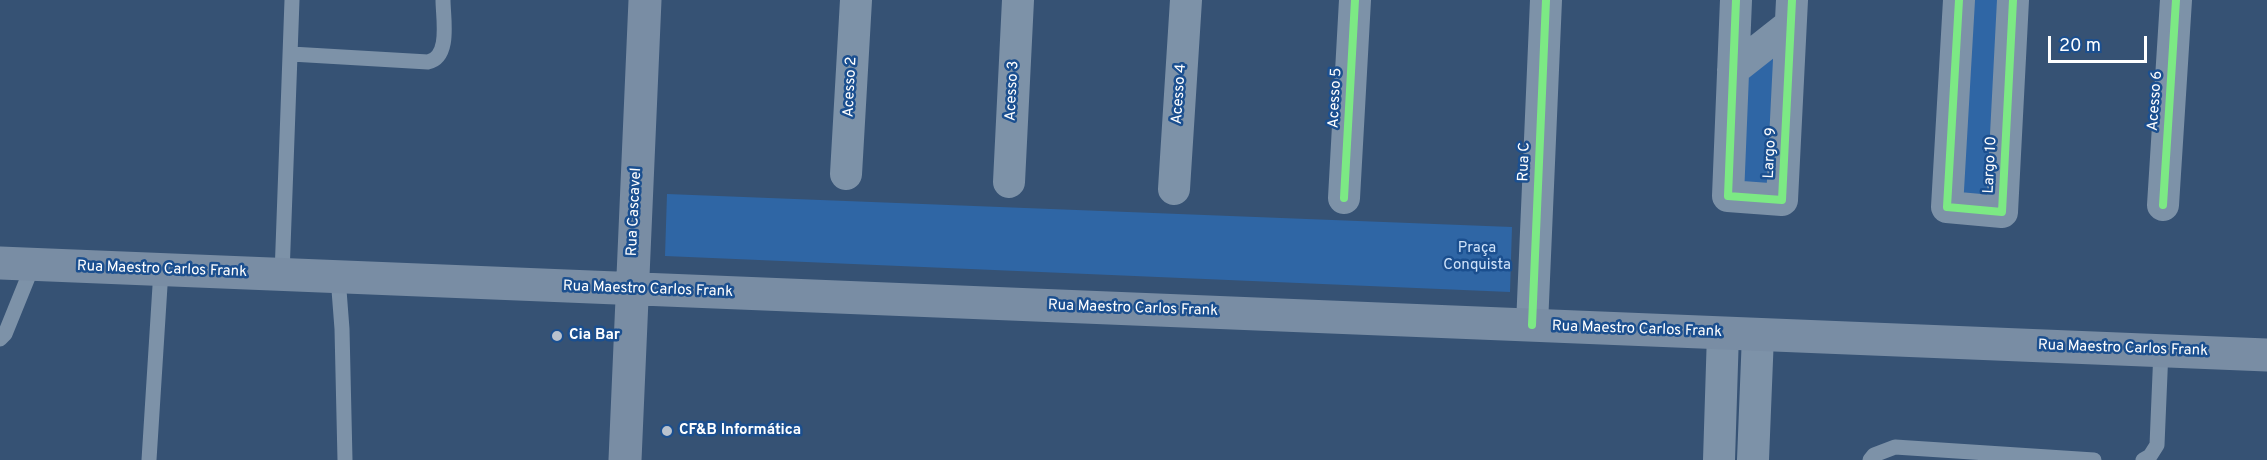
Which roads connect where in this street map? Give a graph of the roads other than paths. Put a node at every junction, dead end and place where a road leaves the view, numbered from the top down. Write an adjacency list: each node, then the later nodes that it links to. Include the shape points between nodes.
1 (292, 0): 14 (lane)
2 (443, 0): 14 (lane, via 443,47 435,60)
3 (645, 0): 26 (main road, Rua Cascavel)
4 (856, 0): 16 (street, Acesso 2)
5 (1018, 0): 17 (street, Acesso 3)
6 (1186, 0): 18 (street, Acesso 4)
7 (1355, 0): 19 (street, Acesso 5)
8 (1546, 0): 27 (street, Rua C)
9 (1736, 0): 15 (street, Largo 9)
10 (1959, 0): 11 (street, Largo 10, via 1947,207 2002,212)
11 (2013, 0)
12 (2176, 0): 20 (street, Acesso 6)
13 (1791, 12): 15 (street); 15 (street, Largo 9, via 1782,200 1728,196)
14 (291, 54): 24 (lane)
15 (1733, 70)
16 (846, 174)
17 (1009, 182)
18 (1174, 189)
19 (1344, 198)
20 (2163, 205)
21 (0, 263): 22 (main road, Rua Maestro Carlos Frank)
22 (33, 265): 23 (main road, Rua Maestro Carlos Frank); 30 (lane)
23 (161, 270): 24 (main road, Rua Maestro Carlos Frank); 33 (lane)
24 (282, 275): 25 (main road, Rua Maestro Carlos Frank)
25 (338, 277): 26 (main road, Rua Maestro Carlos Frank); 34 (lane)
26 (631, 289): 27 (main road, Rua Maestro Carlos Frank); 35 (main road, Rua Cascavel)
27 (1532, 325): 28 (main road, Rua Maestro Carlos Frank)
28 (1724, 333): 29 (main road, Rua Maestro Carlos Frank); 36 (street)
29 (1758, 334): 31 (main road, Rua Maestro Carlos Frank); 37 (street)
30 (0, 339)
31 (2161, 350): 32 (main road, Rua Maestro Carlos Frank); 40 (lane, via 2157,445)
32 (2267, 355)
33 (149, 460)
34 (345, 460)
35 (625, 460)
36 (1719, 460)
37 (1753, 460)
38 (1870, 460): 39 (lane, via 1874,454 1895,447)
39 (2094, 460)
40 (2143, 460)

